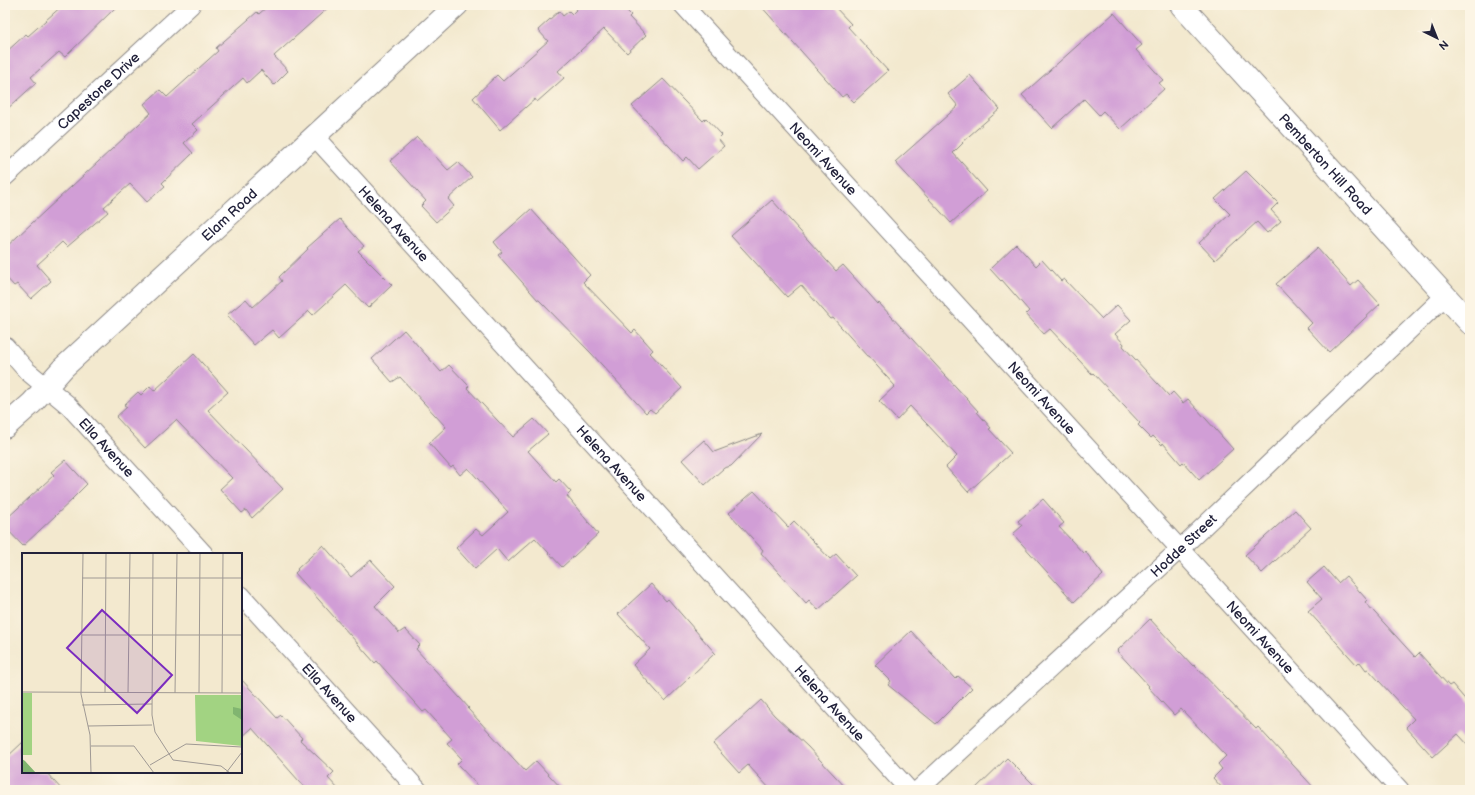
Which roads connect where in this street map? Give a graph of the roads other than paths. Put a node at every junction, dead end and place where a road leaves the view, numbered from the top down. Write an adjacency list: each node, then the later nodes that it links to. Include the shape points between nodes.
1 (191, 5): 6 (street, Capestone Drive)
2 (457, 5): 5 (street, Elam Road)
3 (683, 5): 12 (street, Neomi Avenue)
4 (1181, 5): 7 (street, Pemberton Hill Road)
5 (315, 137): 10 (street, Elam Road, via 70,361); 16 (street, Helena Avenue)
6 (5, 177)
7 (1445, 296): 8 (street, Pemberton Hill Road); 12 (street, Hodde Street)
8 (1470, 323)
9 (5, 346): 10 (street, Ella Avenue, via 27,371)
10 (47, 386): 11 (street, Elam Road); 13 (street, Ella Avenue, via 68,405)
11 (5, 427)
12 (1180, 549): 17 (street, Hodde Street); 18 (street, Neomi Avenue)
13 (203, 553)
14 (242, 596): 15 (street, Ella Avenue)
15 (418, 790)
16 (909, 790)
17 (918, 790)
18 (1400, 790)

